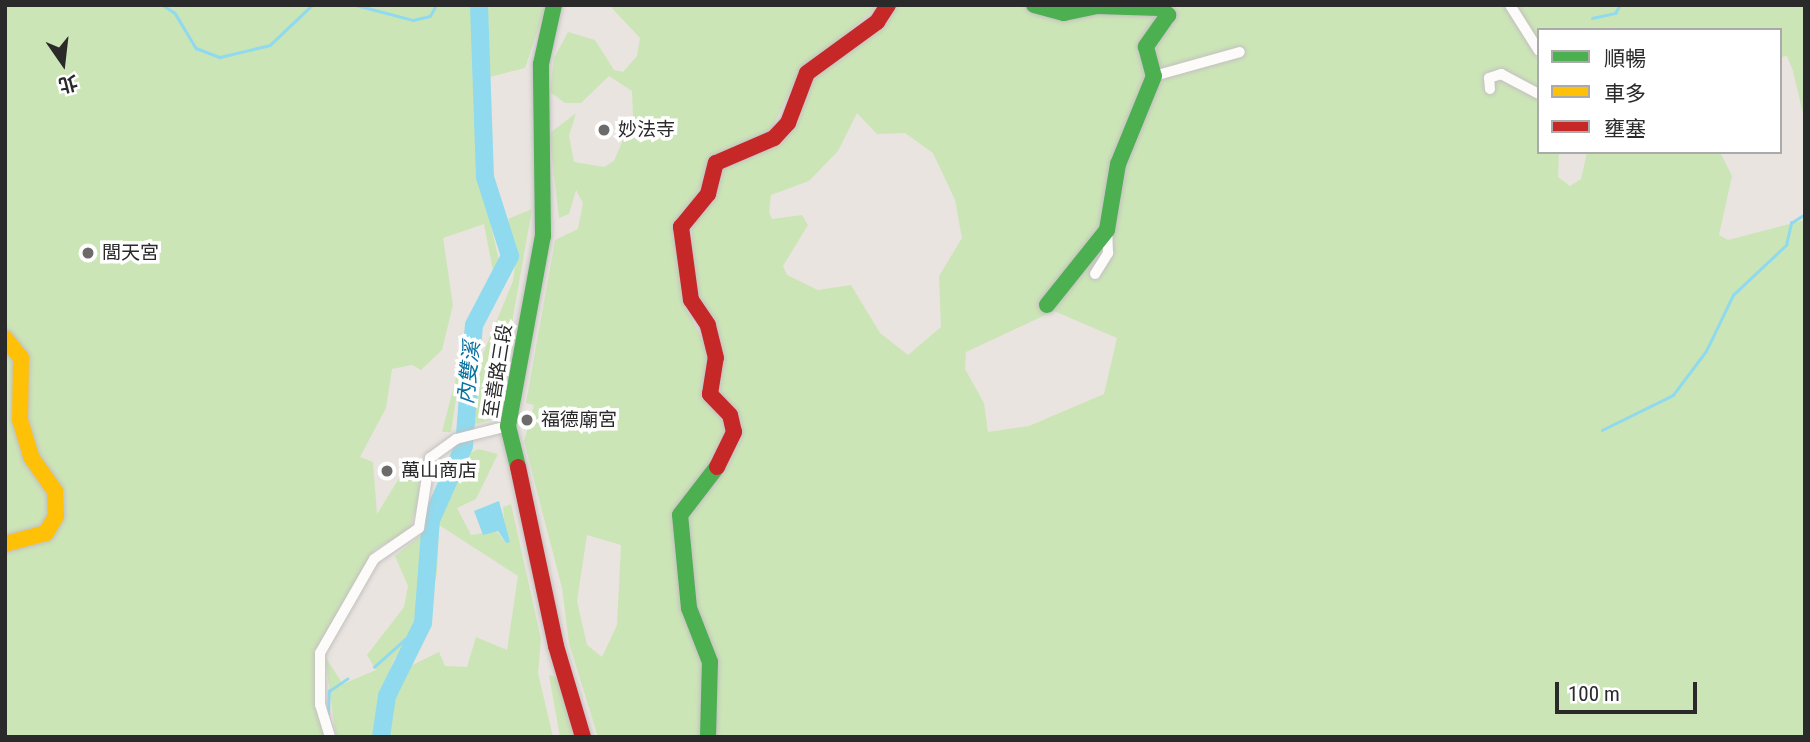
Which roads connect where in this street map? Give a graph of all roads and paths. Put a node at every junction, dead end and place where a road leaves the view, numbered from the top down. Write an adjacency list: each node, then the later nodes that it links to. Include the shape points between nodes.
1 (554, 5): 14 (street, 至善路三段, via 541,64 543,236)
2 (888, 5): 18 (street, via 877,22 807,73 788,123 774,138 716,163 708,194 681,227 691,300 708,325 716,358 710,394 730,415 734,432 709,483 680,515 689,608 710,662)
3 (1034, 5): 7 (street, via 1064,13 1097,6 1166,11 1144,53)
4 (1510, 5): 5 (street)
5 (1537, 48)
6 (1240, 52): 7 (street)
7 (1154, 76): 10 (street, via 1118,164)
8 (1490, 89): 9 (street, via 1489,78 1501,74)
9 (1537, 93)
10 (1107, 230): 11 (street, via 1108,253); 12 (street)
11 (1095, 274)
12 (1047, 305)
13 (5, 338): 15 (street, via 21,358 20,420 31,457 55,491 56,516 46,533)
14 (508, 426): 16 (street, via 456,439 429,458 419,528 374,559 320,653 320,705); 17 (street, 至善路三段, via 561,668)
15 (5, 544)
16 (330, 737)
17 (583, 737)
18 (708, 737)

